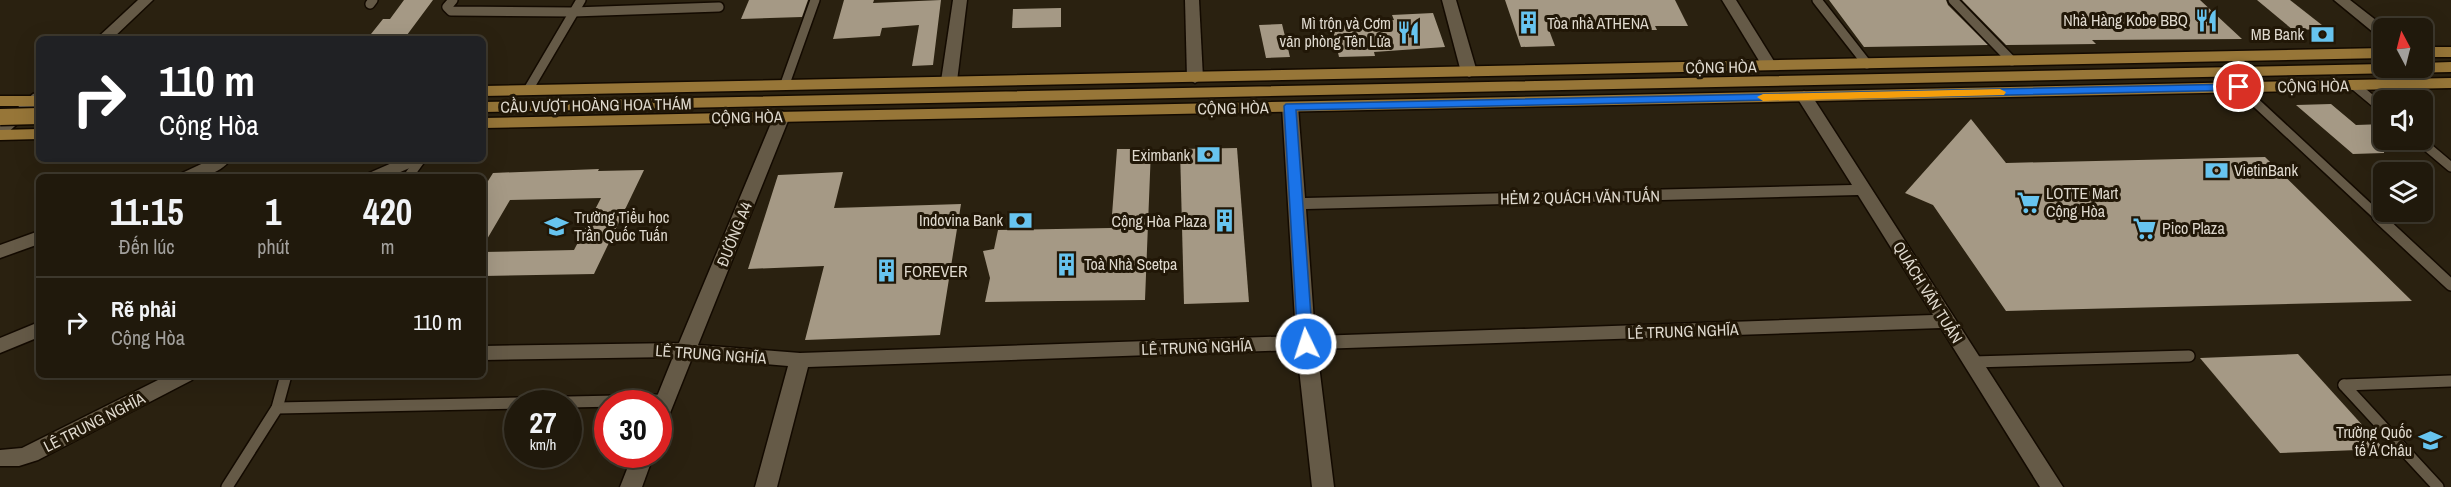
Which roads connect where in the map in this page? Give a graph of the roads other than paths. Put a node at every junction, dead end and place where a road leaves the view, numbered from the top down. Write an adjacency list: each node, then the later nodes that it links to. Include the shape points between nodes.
1 (146, 0): 17 (street)
2 (453, 0): 15 (lane, via 447,7 451,11)
3 (581, 0): 15 (lane)
4 (659, 0): 14 (lane)
5 (815, 0): 32 (lane)
6 (960, 0): 30 (street)
7 (1192, 0): 29 (street)
8 (1449, 0): 28 (street)
9 (1729, 0): 25 (street)
10 (1817, 0): 23 (lane)
11 (1953, 0): 21 (lane)
12 (2341, 0): 16 (street)
13 (719, 8): 14 (lane)
14 (656, 10): 15 (lane)
15 (573, 12): 35 (lane)
16 (2373, 25)
17 (106, 36)
18 (2451, 52): 20 (main road, CỘNG HÒA)
19 (2373, 53): 21 (main road, CỘNG HÒA)
20 (2433, 59)
21 (2012, 61): 23 (main road, CỘNG HÒA)
22 (2373, 63): 45 (main road, CỘNG HÒA)
23 (1867, 64): 25 (main road, CỘNG HÒA)
24 (2433, 64): 26 (main road, CỘNG HÒA)
25 (1769, 66): 28 (main road, CỘNG HÒA)
26 (2451, 67)
27 (2433, 70): 31 (main road)
28 (1469, 72): 29 (main road, CỘNG HÒA)
29 (1195, 78): 30 (main road, CỘNG HÒA)
30 (949, 81): 32 (main road, CỘNG HÒA)
31 (2449, 83): 33 (main road, CỘNG HÒA)
32 (785, 84): 35 (main road, CỘNG HÒA)
33 (2354, 85): 34 (main road, CỘNG HÒA); 39 (lane)
34 (2239, 87): 37 (main road, CỘNG HÒA); 60 (lane)
35 (528, 90): 36 (main road, CỘNG HÒA)
36 (486, 91)
37 (1804, 96): 43 (main road, CỘNG HÒA); 56 (street, QUÁCH VĂN TUẤN)
38 (0, 101): 40 (main road)
39 (2373, 101)
40 (36, 104)
41 (36, 105): 46 (main road, bridge)
42 (36, 106): 48 (street)
43 (1290, 106): 45 (main road, CỘNG HÒA); 57 (street)
44 (486, 107): 45 (main road, CẦU VƯỢT HOÀNG HOA THÁM)
45 (781, 108): 47 (main road, CỘNG HÒA); 65 (street, ĐƯỜNG A4)
46 (0, 117)
47 (486, 123)
48 (0, 133): 49 (main road)
49 (36, 134)
50 (2431, 150): 53 (lane)
51 (219, 162): 54 (street)
52 (408, 162): 55 (street)
53 (2451, 167)
54 (196, 174)
55 (382, 174)
56 (1863, 190): 57 (street, HẺM 2 QUÁCH VĂN TUẤN); 61 (street, QUÁCH VĂN TUẤN)
57 (1297, 204): 63 (street)
58 (36, 238): 59 (street)
59 (0, 252)
60 (2451, 285)
61 (1947, 321): 63 (street, LÊ TRUNG NGHĨA); 69 (street, QUÁCH VĂN TUẤN)
62 (36, 330): 64 (street)
63 (1306, 344): 68 (street, LÊ TRUNG NGHĨA); 81 (street)
64 (0, 346)
65 (685, 351): 66 (street, LÊ TRUNG NGHĨA); 68 (street, LÊ TRUNG NGHĨA); 73 (street, ĐƯỜNG A4)
66 (486, 353)
67 (2190, 356): 69 (lane)
68 (800, 360): 80 (street)
69 (1973, 363): 82 (street, QUÁCH VĂN TUẤN)
70 (179, 378): 76 (street, LÊ TRUNG NGHĨA, via 30,454)
71 (285, 378): 74 (lane)
72 (2451, 381): 83 (lane, via 2344,385)
73 (670, 390)
74 (277, 408): 75 (lane); 78 (lane)
75 (594, 409)
76 (0, 458)
77 (638, 468): 79 (street)
78 (227, 487)
79 (630, 487)
80 (766, 487)
81 (1323, 487)
82 (2052, 487)
83 (2438, 487)

